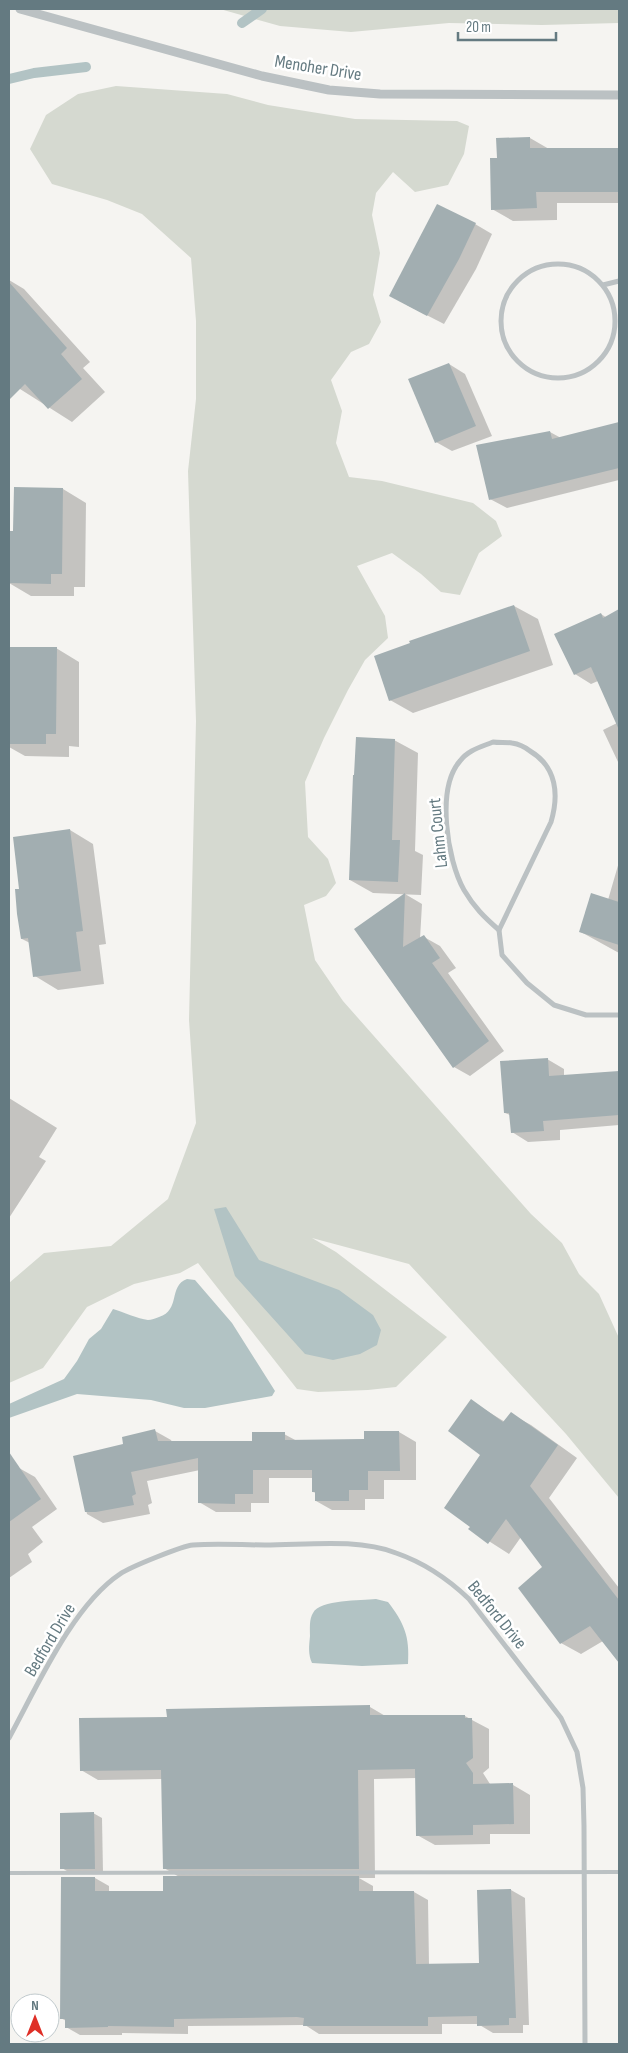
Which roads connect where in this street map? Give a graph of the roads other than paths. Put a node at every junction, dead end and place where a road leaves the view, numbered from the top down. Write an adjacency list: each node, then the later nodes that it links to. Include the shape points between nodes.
1 (20, 9): 2 (street, Menoher Drive, via 262,76 330,90 380,94)
2 (619, 96)
3 (619, 281): 4 (street)
4 (603, 285): 4 (street, via 613,305 615,327 609,348 594,366 575,376 552,378 531,372 514,357 503,337 501,315 507,294 522,276 542,266 564,264 586,270)
5 (499, 930): 5 (street, Lahm Court, via 478,912 457,875 447,824 447,789 452,774 472,750 493,742 513,743 537,755 554,778 556,791 551,822); 6 (street, via 502,955 527,983 554,1005 586,1015)
6 (619, 1015)
7 (9, 1738): 8 (street, Bedford Drive, via 72,1625 92,1600 120,1574 192,1545 358,1544 395,1552 452,1582 469,1599 561,1718 577,1752 583,1788)
8 (585, 1872): 9 (lane); 10 (lane); 11 (street, Bedford Drive)
9 (619, 1872)
10 (9, 1873)
11 (585, 2044)

